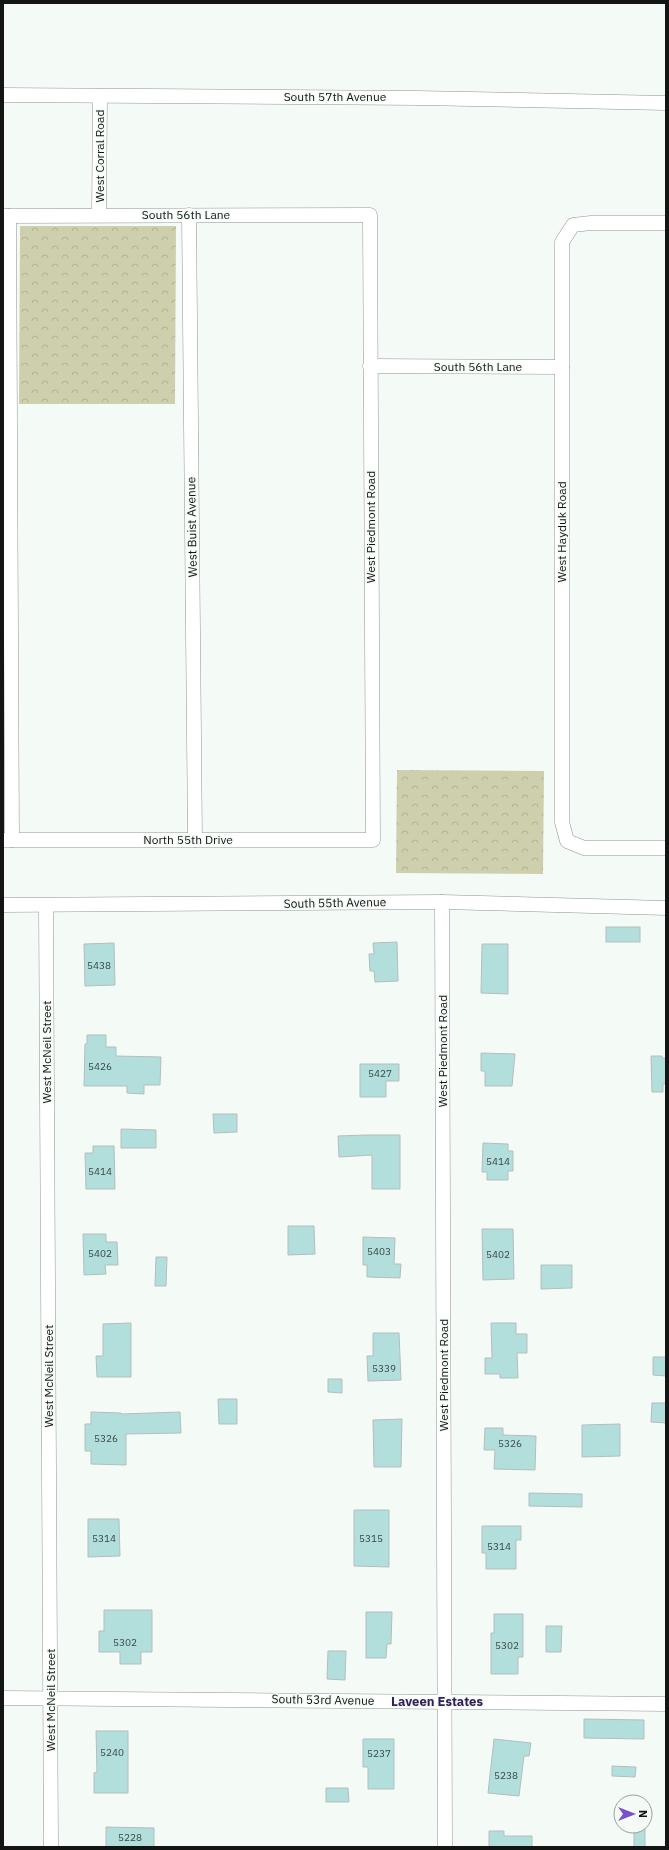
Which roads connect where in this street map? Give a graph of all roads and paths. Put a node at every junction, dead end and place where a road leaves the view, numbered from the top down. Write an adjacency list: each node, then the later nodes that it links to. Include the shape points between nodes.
1 (3, 96): 2 (street, South 57th Avenue)
2 (100, 96): 3 (street, South 57th Avenue); 5 (street, West Corral Road)
3 (666, 103)
4 (189, 214): 5 (street, South 56th Lane); 6 (street, South 56th Lane); 12 (street, West Buist Avenue)
5 (99, 215): 7 (street, South 56th Lane)
6 (370, 215): 9 (street, West Piedmont Road)
7 (6, 216): 11 (street)
8 (666, 223): 10 (street, West Hayduk Road, via 573,225 562,242)
9 (370, 366): 10 (street, South 56th Lane); 13 (street, West Piedmont Road)
10 (562, 367): 14 (street, West Hayduk Road, via 562,822 567,841 584,848)
11 (7, 840): 12 (street, North 55th Drive)
12 (195, 840): 13 (street, North 55th Drive)
13 (373, 840)
14 (666, 848)
15 (442, 902): 17 (street, South 55th Avenue); 18 (street, South 55th Avenue); 21 (street, West Piedmont Road)
16 (3, 905): 17 (street, South 55th Avenue)
17 (46, 906): 20 (street, West McNeil Street)
18 (666, 908)
19 (3, 1698): 20 (street, South 53rd Avenue)
20 (51, 1698): 21 (street, South 53rd Avenue); 23 (street, West McNeil Street)
21 (445, 1701): 22 (street, South 53rd Avenue); 24 (street, West Piedmont Road)
22 (666, 1704)
23 (51, 1847)
24 (445, 1847)

